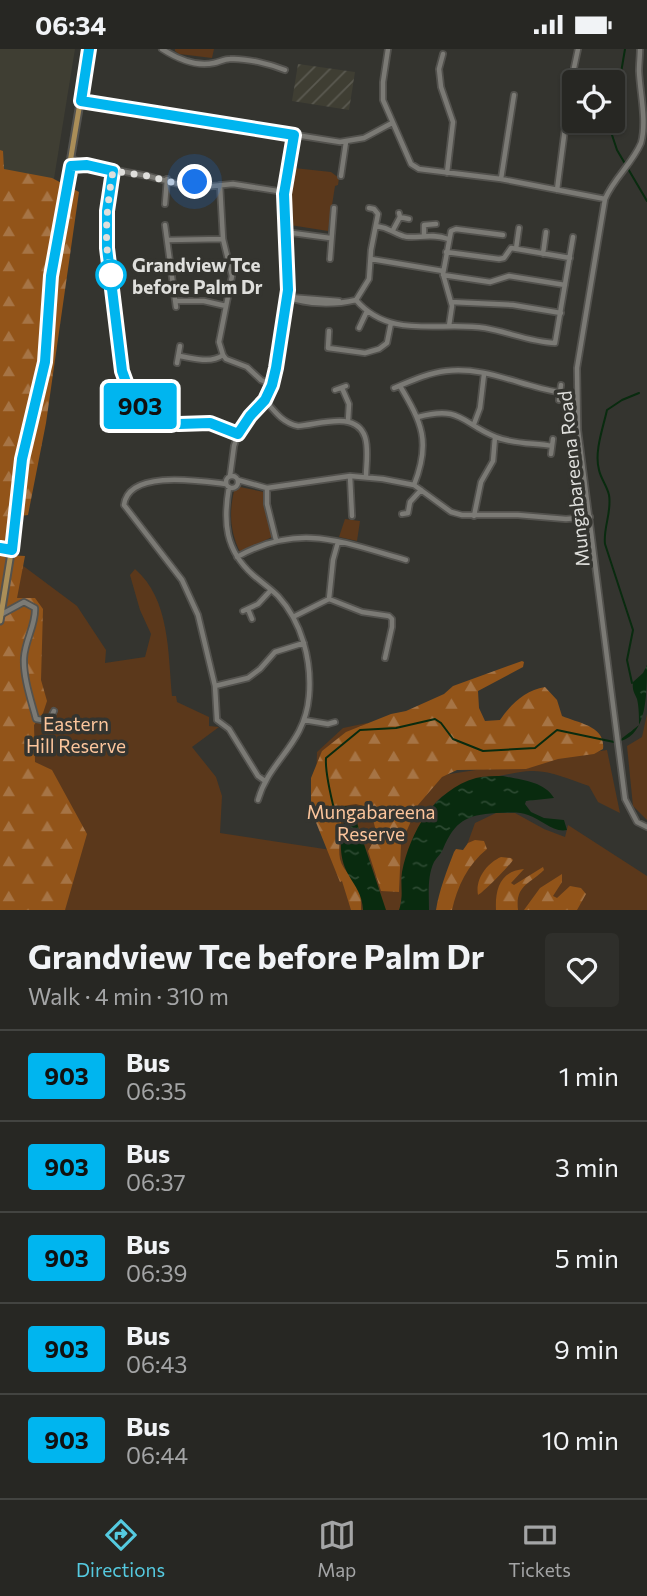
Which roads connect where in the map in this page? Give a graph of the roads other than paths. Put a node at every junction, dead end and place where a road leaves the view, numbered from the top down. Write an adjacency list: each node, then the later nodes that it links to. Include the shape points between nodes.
1 (89, 49): 9 (main road)
2 (162, 49): 7 (street, via 178,59 212,64 230,59)
3 (388, 49): 10 (street, via 382,94)
4 (578, 49): 22 (street)
5 (640, 49): 24 (street, Mungabareena Road, via 645,126 640,144)
6 (443, 54): 17 (street, via 440,87 453,122)
7 (285, 70)
8 (514, 95): 20 (street)
9 (81, 101): 11 (street); 13 (main road)
10 (392, 123): 12 (street, via 365,138); 17 (street, via 411,164)
11 (294, 135): 12 (street); 23 (street)
12 (346, 142): 18 (street)
13 (72, 159): 14 (street); 15 (main road)
14 (87, 165): 15 (street); 16 (street)
15 (71, 166): 95 (main road, via 51,276 45,362 22,459)
16 (113, 171): 19 (street); 72 (street, via 107,248 122,371)
17 (447, 173): 20 (street)
18 (339, 174)
19 (166, 179): 21 (street, via 193,188); 25 (street)
20 (501, 179): 22 (street)
21 (220, 185): 23 (street); 40 (street)
22 (557, 190): 24 (street)
23 (284, 192): 34 (street)
24 (605, 199): 90 (street, Mungabareena Road, via 577,368 578,430)
25 (165, 204)
26 (334, 208): 39 (street, via 337,216)
27 (369, 208): 31 (street, via 378,214)
28 (409, 219): 33 (street, via 399,215)
29 (436, 224): 36 (street, via 424,225)
30 (165, 225): 42 (street)
31 (376, 226): 33 (street); 48 (street)
32 (519, 228): 43 (street)
33 (393, 230): 36 (street, via 404,236)
34 (285, 232): 39 (street); 51 (street)
35 (546, 232): 45 (street)
36 (424, 235): 41 (street)
37 (503, 236): 41 (street, via 456,229)
38 (573, 237): 47 (street)
39 (330, 238): 46 (street)
40 (223, 239): 42 (street); 54 (street, via 232,276)
41 (448, 239): 44 (street)
42 (167, 240): 54 (street, via 176,304 204,301)
43 (516, 249): 44 (street, via 499,259); 45 (street)
44 (446, 252): 49 (street)
45 (543, 254): 47 (street)
46 (332, 255)
47 (570, 258): 50 (street)
48 (370, 259): 49 (street); 52 (street, via 368,283)
49 (443, 273): 50 (street, via 491,282 509,276); 53 (street)
50 (565, 285): 56 (street)
51 (288, 297): 52 (street, via 331,303); 66 (street)
52 (356, 300): 55 (street)
53 (451, 302): 56 (street); 58 (street)
54 (226, 306): 62 (street, via 219,342)
55 (367, 311): 57 (street); 59 (street)
56 (561, 313): 58 (street, via 555,343 485,328)
57 (391, 323): 58 (street, via 416,328); 60 (street, via 387,343 370,352 330,349)
58 (449, 326)
59 (359, 328)
60 (329, 331)
61 (180, 346): 63 (street)
62 (223, 355): 63 (street, via 209,360); 66 (street)
63 (179, 356): 64 (street)
64 (177, 363)
65 (484, 374): 69 (street); 73 (street, via 446,371 397,387); 75 (street)
66 (272, 385): 70 (street)
67 (561, 385): 69 (street)
68 (341, 388): 74 (street, via 349,406)
69 (558, 391): 71 (street)
70 (265, 400): 74 (street, via 291,425); 77 (street)
71 (559, 400)
72 (136, 403): 76 (street); 77 (street, via 165,422 210,423)
73 (418, 417): 75 (street, via 453,414); 85 (street, via 423,448)
74 (348, 421): 83 (street, via 365,436)
75 (474, 424): 78 (street)
76 (105, 428)
77 (238, 434): 84 (street)
78 (495, 437): 80 (street); 89 (street, via 493,461 481,482)
79 (553, 439): 80 (street)
80 (552, 446): 81 (street)
81 (551, 454)
82 (350, 476): 83 (street); 86 (street); 88 (street, via 352,513)
83 (366, 477): 85 (street)
84 (232, 482): 86 (street); 96 (street, via 226,529); 109 (street, via 157,479 130,491 124,505 182,580 198,615)
85 (414, 485): 87 (street)
86 (267, 488): 92 (street)
87 (421, 490): 89 (street, via 451,512); 91 (street, via 405,514)
88 (359, 509)
89 (474, 516): 90 (street)
90 (590, 517): 117 (street, Mungabareena Road, via 625,799 637,821)
91 (411, 520)
92 (276, 540): 93 (street, via 305,537); 96 (street)
93 (338, 542): 97 (street); 101 (street)
94 (0, 548): 95 (street)
95 (12, 550): 103 (main road)
96 (237, 557): 100 (street)
97 (398, 558): 98 (street); 99 (street)
98 (406, 560)
99 (396, 565)
100 (271, 590): 102 (street); 104 (street, via 245,610)
101 (329, 599): 102 (street); 107 (street, via 362,612 389,616 392,627)
102 (293, 617): 105 (street)
103 (1, 618): 110 (street, via 24,602 36,608 24,655 27,680 36,719 51,717)
104 (252, 619)
105 (304, 643): 109 (street, via 275,652 248,678); 111 (street, via 310,686)
106 (379, 651): 107 (street)
107 (386, 652): 108 (street)
108 (385, 658)
109 (215, 686): 115 (street, via 217,720 229,729)
110 (54, 711)
111 (304, 720): 113 (street); 115 (street)
112 (335, 722): 113 (street)
113 (328, 724): 114 (street)
114 (328, 731)
115 (265, 781): 116 (street)
116 (258, 800)
117 (647, 827)

